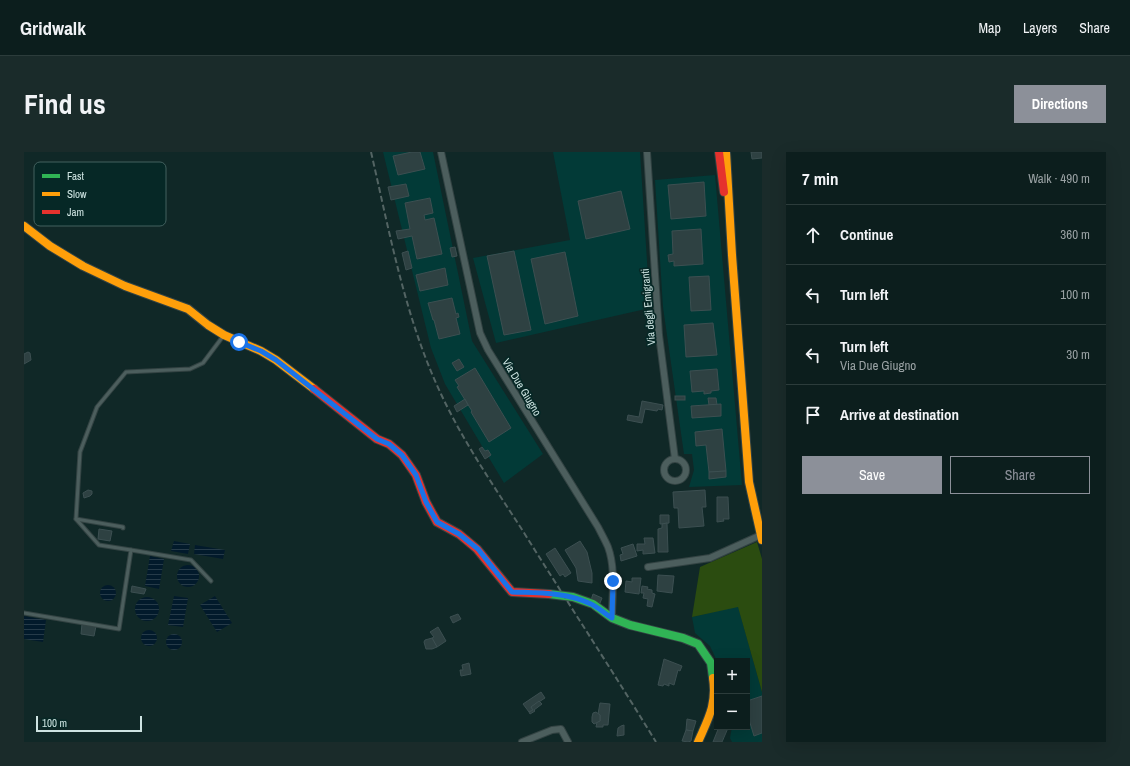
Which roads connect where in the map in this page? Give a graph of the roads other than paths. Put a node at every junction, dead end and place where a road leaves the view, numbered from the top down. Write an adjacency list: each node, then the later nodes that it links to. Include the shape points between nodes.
1 (441, 152): 16 (street, Via Due Giugno, via 480,332 488,350 608,547 613,581)
2 (647, 152): 8 (street, Via degli Emigranti, via 660,335)
3 (719, 152): 6 (street)
4 (726, 152): 6 (street)
5 (24, 226): 7 (street, via 83,266 125,286 188,309)
6 (732, 255): 11 (street, via 749,482)
7 (224, 335): 9 (lane, via 203,363 190,369 126,372 97,407 80,452); 16 (street, via 276,360 377,439 389,444 402,455 416,475 437,522 459,534 478,549 512,592 573,597 593,604)
8 (675, 459)
9 (76, 519): 10 (lane); 12 (lane, via 99,545)
10 (123, 528)
11 (761, 537): 13 (street, via 710,558)
12 (131, 550): 14 (lane, via 191,560); 15 (lane, via 119,629)
13 (648, 567)
14 (210, 581)
15 (24, 613)
16 (612, 618): 19 (street, via 698,644 711,663 716,690 713,708)
17 (522, 742): 18 (street, via 561,729)
18 (568, 742)
19 (698, 742)

